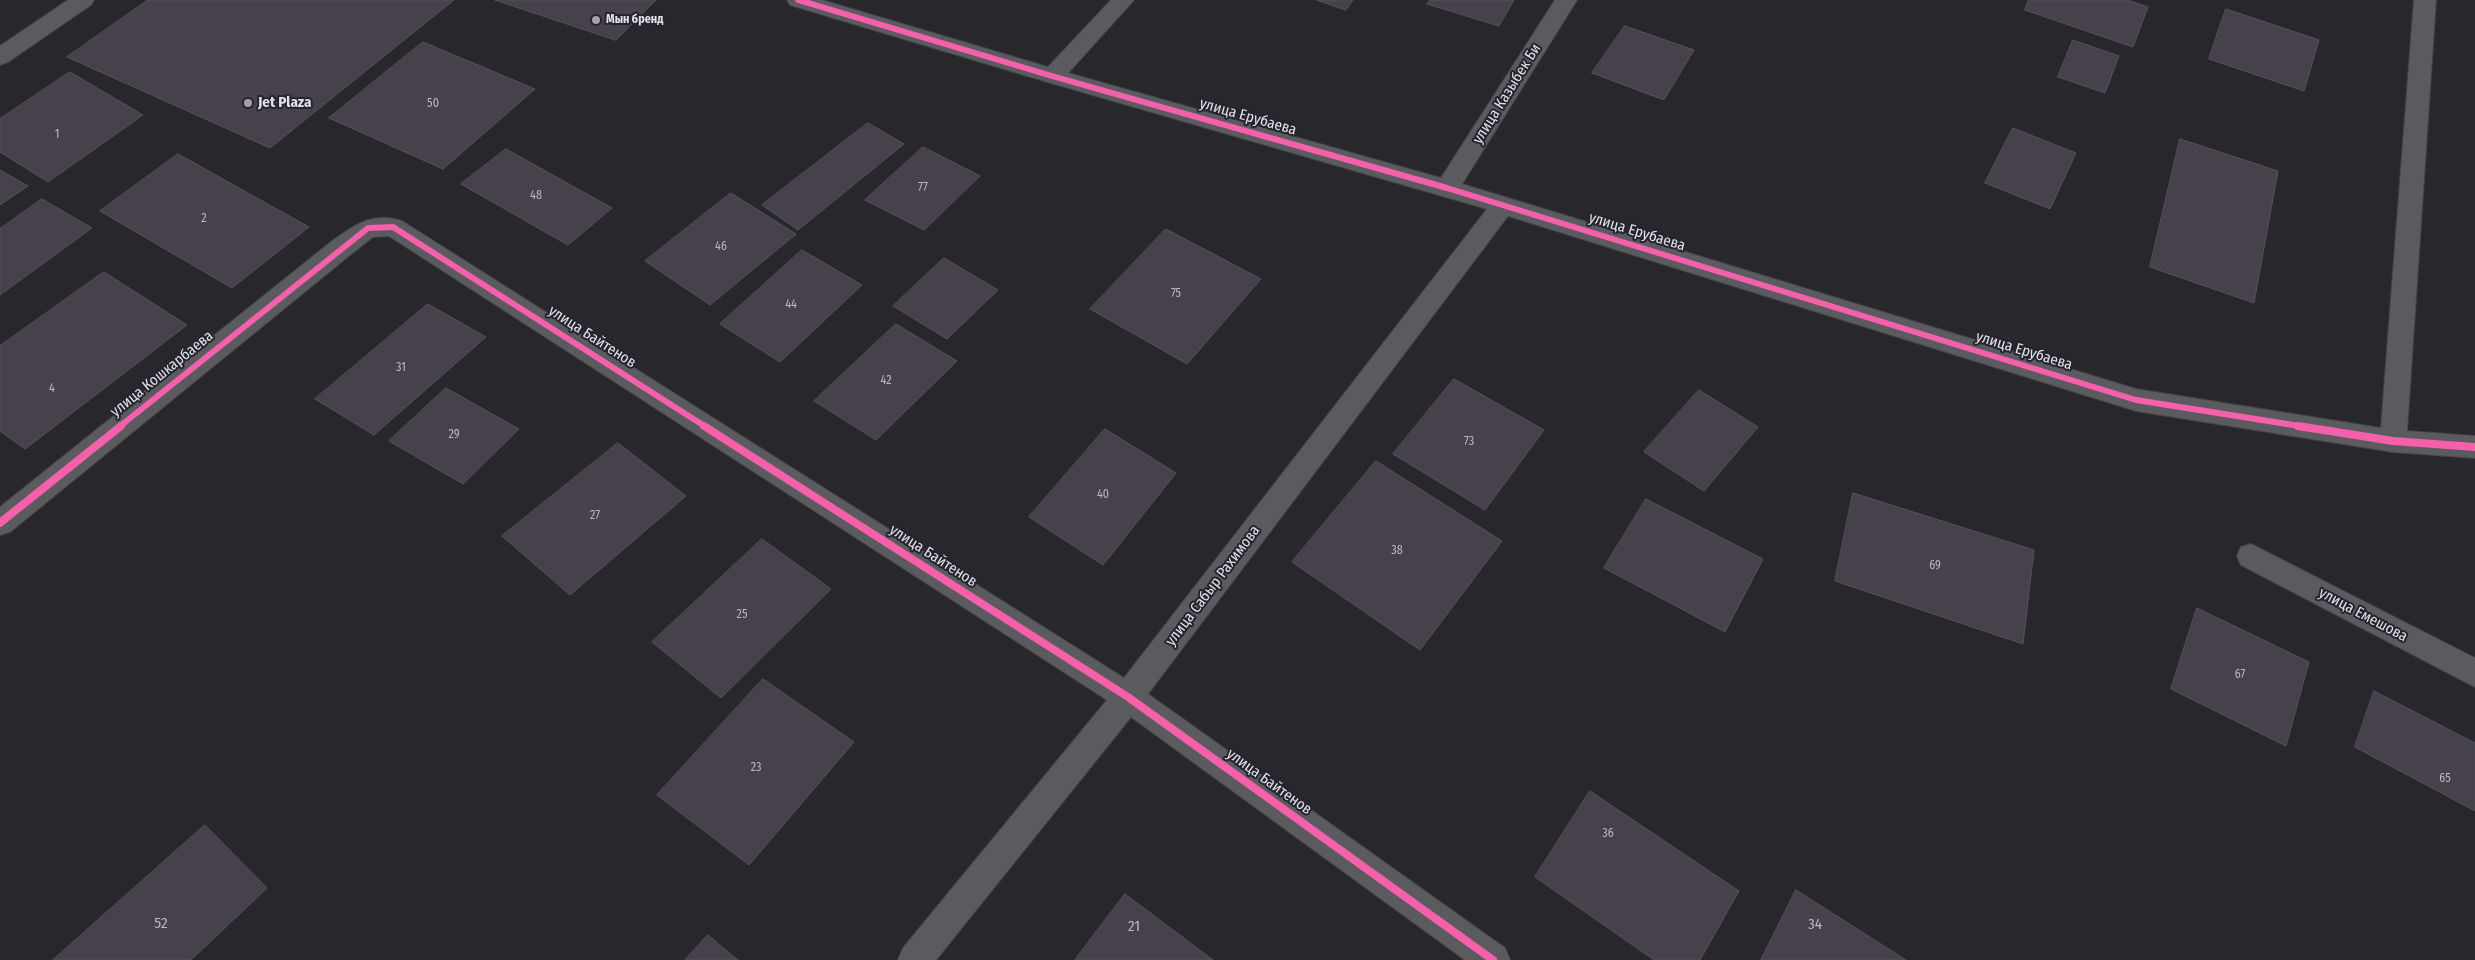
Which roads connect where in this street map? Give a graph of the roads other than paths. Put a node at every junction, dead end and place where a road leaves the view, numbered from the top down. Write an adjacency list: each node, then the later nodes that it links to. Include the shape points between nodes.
1 (83, 0): 6 (street)
2 (798, 0): 7 (street, улица Ерубаева)
3 (1123, 0): 7 (street)
4 (1566, 0): 8 (street, улица Казыбек Би)
5 (2425, 0): 11 (street)
6 (0, 57)
7 (1052, 76): 8 (street, улица Ерубаева)
8 (1447, 188): 9 (street, улица Ерубаева)
9 (1504, 205): 11 (street, улица Ерубаева, via 2136,400); 16 (street, улица Сабыр Рахимова)
10 (341, 248): 13 (street, улица Кошкарбаева); 16 (street, улица Байтенов, via 368,228 393,227)
11 (2393, 441): 12 (street, улица Ерубаева)
12 (2475, 447)
13 (0, 523)
14 (2251, 556): 15 (street, улица Емешова)
15 (2475, 673)
16 (1128, 697): 17 (street, улица Сабыр Рахимова); 18 (street, улица Байтенов)
17 (915, 960)
18 (1493, 960)

